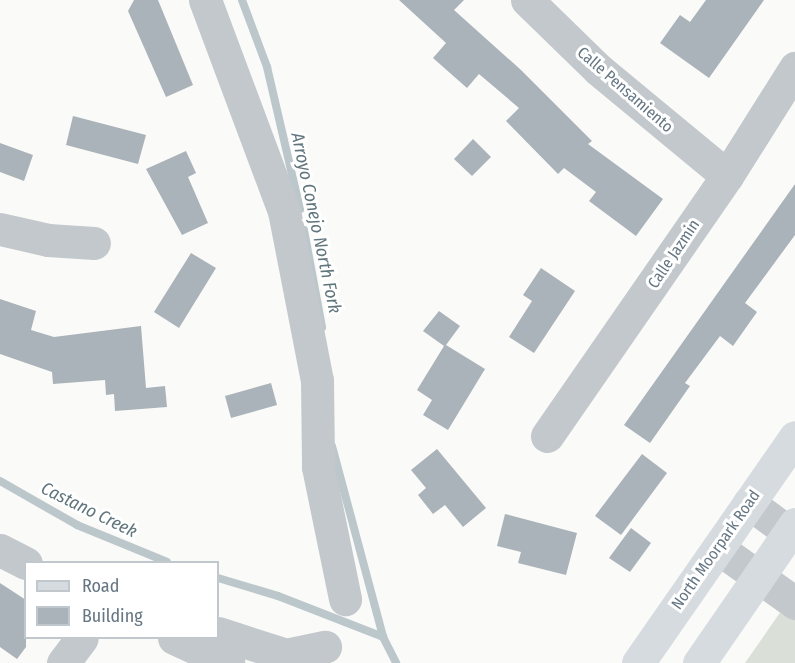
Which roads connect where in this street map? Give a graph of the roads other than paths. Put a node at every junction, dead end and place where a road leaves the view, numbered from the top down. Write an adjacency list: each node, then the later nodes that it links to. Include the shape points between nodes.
1 (205, 0): 15 (street, via 284,211 316,380 318,467)
2 (527, 0): 4 (street, Calle Pensamiento, via 599,70)
3 (795, 68): 4 (street, Calle Jazmin)
4 (727, 176): 7 (street, Calle Jazmin)
5 (0, 229): 6 (street, via 48,240)
6 (93, 243)
7 (547, 435)
8 (795, 437): 9 (main road, North Moorpark Road)
9 (749, 503): 10 (street); 11 (main road, North Moorpark Road)
10 (793, 531): 14 (main road)
11 (718, 548): 14 (street); 23 (main road, North Moorpark Road)
12 (0, 550): 13 (street)
13 (24, 562)
14 (759, 577): 16 (street); 24 (main road)
15 (345, 599)
16 (795, 603)
17 (219, 633): 20 (street, via 286,655)
18 (81, 639): 21 (street)
19 (176, 639): 22 (street)
20 (325, 647)
21 (63, 663)
22 (228, 663)
23 (638, 663)
24 (699, 663)

